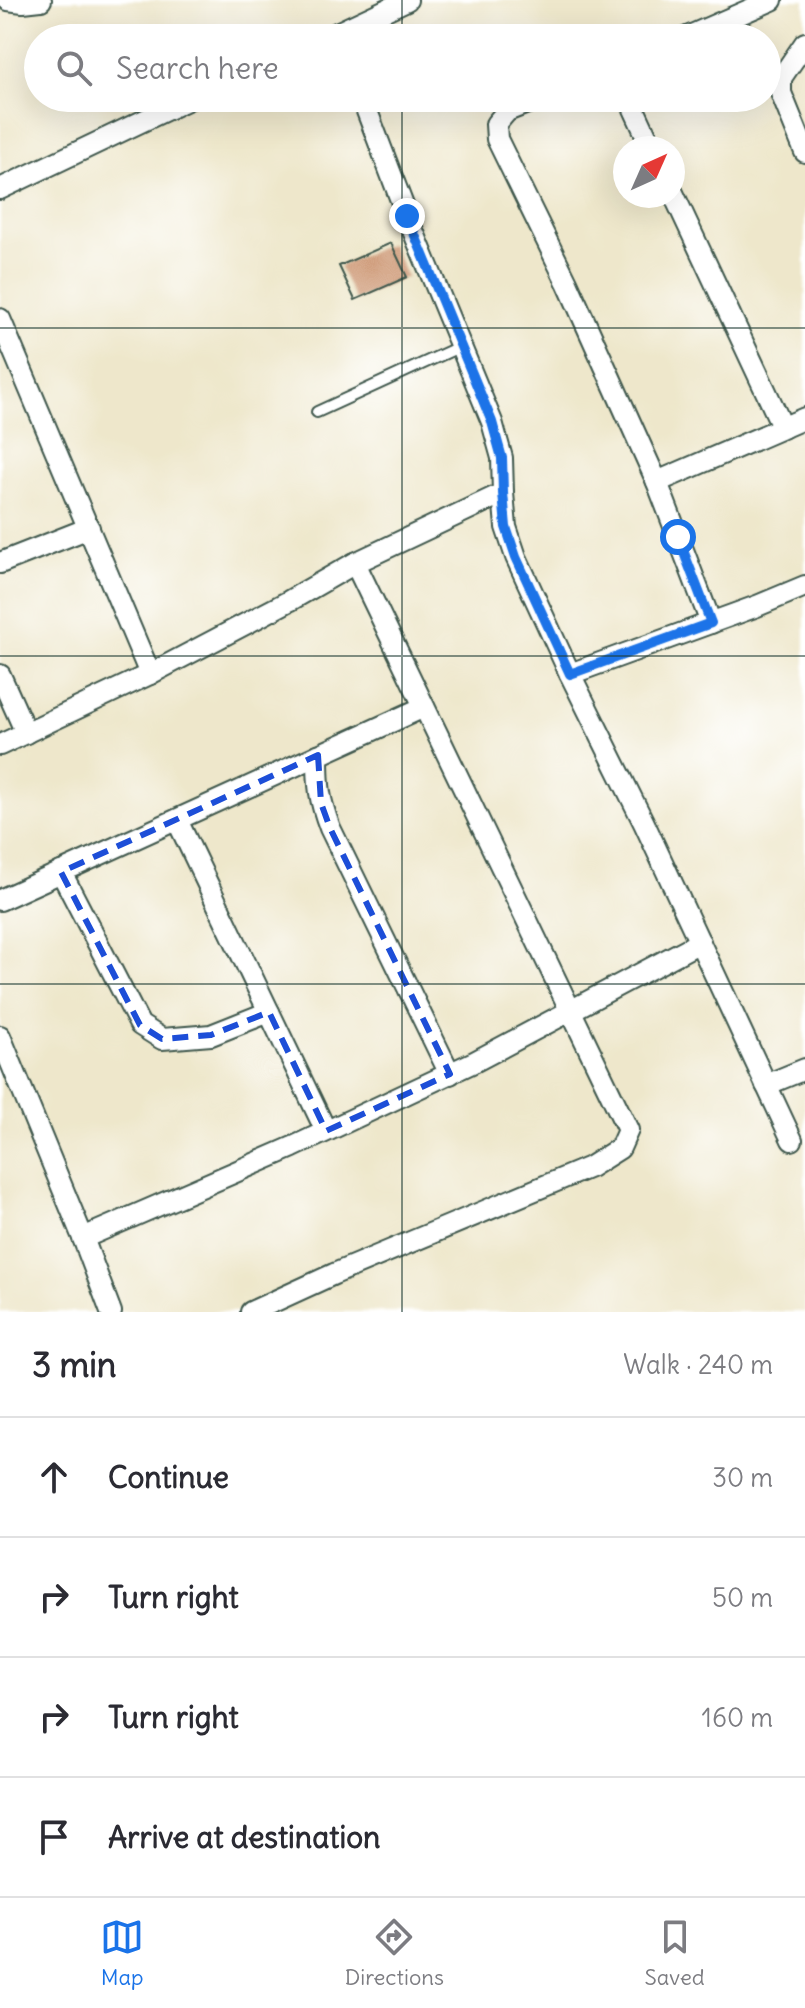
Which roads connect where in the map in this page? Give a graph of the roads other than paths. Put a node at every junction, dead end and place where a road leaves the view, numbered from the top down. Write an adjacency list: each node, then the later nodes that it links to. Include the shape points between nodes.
1 (8, 0): 2 (street)
2 (41, 0)
3 (407, 0): 5 (street)
4 (772, 0): 6 (street)
5 (358, 24)
6 (717, 24)
7 (805, 43): 13 (street, via 781,78 781,93)
8 (162, 112): 14 (street)
9 (367, 112): 17 (street)
10 (506, 112): 21 (street, via 496,124 497,139)
11 (635, 112): 12 (street)
12 (646, 136)
13 (805, 152)
14 (0, 189)
15 (680, 208): 20 (street)
16 (0, 319): 23 (street)
17 (461, 346): 18 (lane); 22 (street, via 499,446)
18 (317, 412)
19 (805, 418): 20 (street)
20 (783, 428): 21 (street)
21 (657, 482): 27 (street)
22 (503, 493): 25 (street); 29 (street, via 516,557)
23 (89, 528): 24 (street); 28 (street)
24 (0, 563)
25 (355, 563): 28 (street); 31 (street)
26 (805, 586): 27 (street)
27 (711, 623): 29 (street)
28 (150, 674): 32 (street)
29 (570, 674): 38 (street)
30 (0, 675): 32 (street)
31 (424, 707): 34 (street); 39 (street)
32 (26, 733): 33 (street)
33 (0, 745)
34 (318, 755): 35 (street); 43 (street, via 321,803 330,828)
35 (177, 820): 36 (street); 40 (street)
36 (61, 872): 37 (street); 40 (street, via 140,1025 162,1039 211,1035)
37 (0, 900)
38 (700, 942): 39 (street); 44 (street)
39 (572, 1011): 43 (street); 49 (street, via 628,1130 620,1148 590,1167)
40 (269, 1012): 45 (street)
41 (0, 1036): 47 (street)
42 (805, 1069): 44 (street)
43 (450, 1074): 45 (street)
44 (766, 1085): 46 (street)
45 (326, 1131): 47 (street)
46 (792, 1140)
47 (83, 1238): 48 (street)
48 (111, 1312)
49 (251, 1312)

